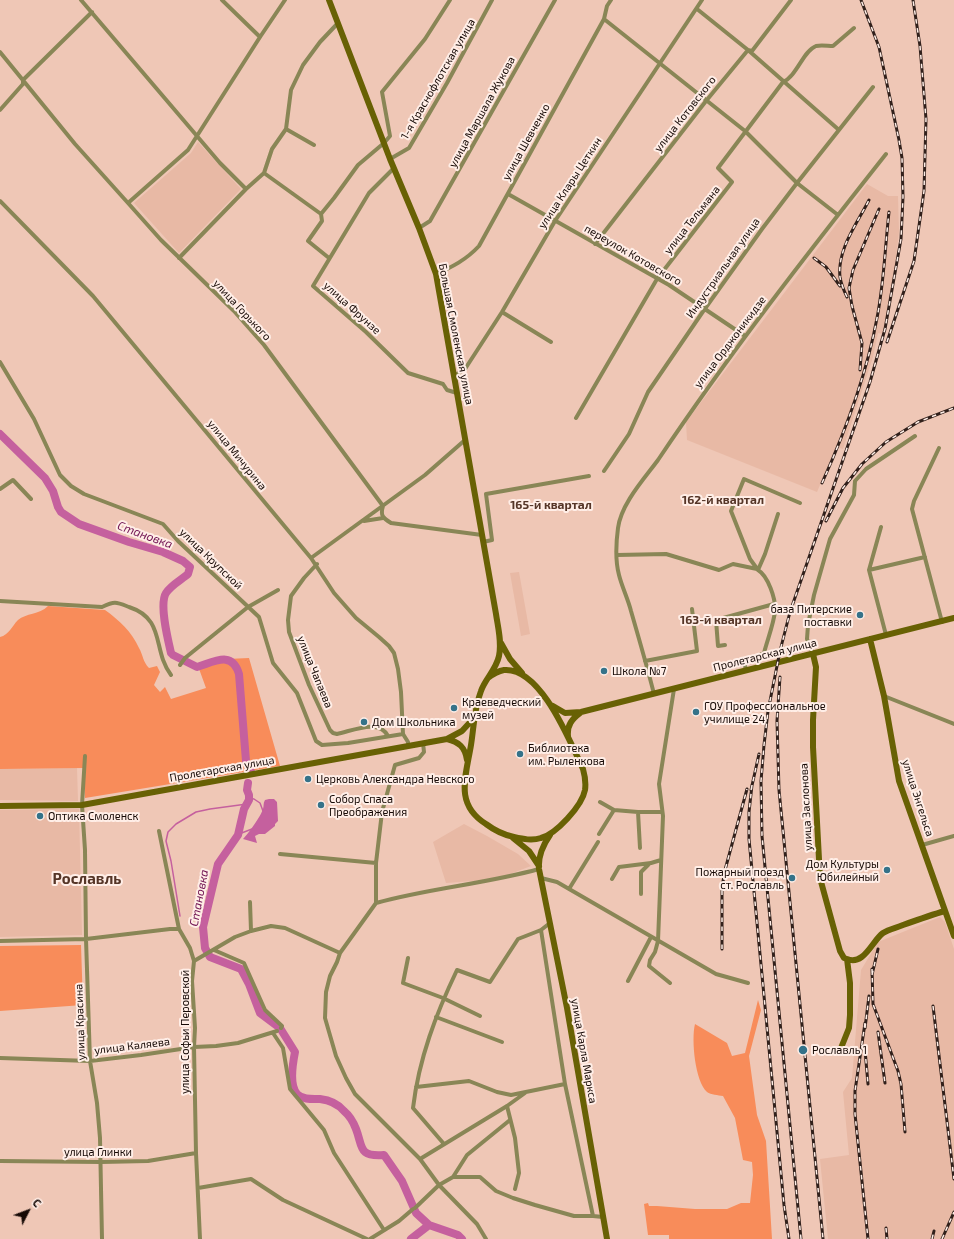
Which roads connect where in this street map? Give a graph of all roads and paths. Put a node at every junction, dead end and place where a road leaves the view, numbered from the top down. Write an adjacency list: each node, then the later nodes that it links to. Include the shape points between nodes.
1 (222, 0): 16 (street)
2 (285, 0): 16 (street)
3 (329, 0): 14 (main road, Большая Смоленская улица)
4 (450, 0): 29 (street, via 425,39 382,92 390,136)
5 (492, 0): 32 (street, 1-я Краснофлотская улица, via 410,148)
6 (555, 0): 43 (street, улица Маршала Жукова, via 430,221)
7 (611, 0): 13 (street, улица Шевченко)
8 (702, 0): 11 (street, улица Клары Цеткин)
9 (791, 0): 17 (street, улица Котовского, via 752,52)
10 (82, 1): 12 (street)
11 (697, 9): 17 (street); 19 (street, улица Клары Цеткин)
12 (92, 12): 20 (street); 28 (street)
13 (604, 19): 19 (street); 37 (street, улица Шевченко)
14 (338, 23): 25 (street, via 303,65 291,90); 29 (main road, Большая Смоленская улица)
15 (854, 28): 21 (street, улица Тельмана, via 833,46 816,46 808,52 796,70)
16 (260, 37): 28 (street)
17 (748, 50): 21 (street); 23 (street, улица Котовского)
18 (0, 52): 20 (street, улица Горького)
19 (660, 64): 23 (street); 42 (street, улица Клары Цеткин)
20 (23, 80): 24 (street, via 23,84); 39 (street, улица Горького)
21 (783, 82): 26 (street); 27 (street, улица Тельмана)
22 (873, 87): 26 (street, Индустриальная улица)
23 (706, 101): 27 (street); 44 (street, улица Котовского)
24 (0, 110)
25 (286, 129): 30 (street); 34 (street, via 272,149)
26 (839, 130): 35 (street, Индустриальная улица)
27 (745, 132): 35 (street); 48 (street, улица Тельмана, via 718,168 732,182)
28 (197, 135): 36 (street); 39 (street, via 188,150)
29 (384, 143): 32 (main road, Большая Смоленская улица); 40 (street, via 358,165)
30 (314, 145)
31 (886, 154): 41 (street, улица Орджоникидзе)
32 (390, 159): 33 (main road, Большая Смоленская улица)
33 (394, 168): 43 (main road, Большая Смоленская улица); 46 (street, улица Фрунзе, via 369,193)
34 (264, 173): 36 (street); 40 (street)
35 (797, 183): 41 (street); 49 (street, Индустриальная улица)
36 (246, 189): 45 (street)
37 (508, 194): 42 (street, переулок Котовского); 47 (street, улица Шевченко, via 479,246 459,264)
38 (0, 201): 74 (street, улица Мичурина, via 93,296)
39 (128, 203): 45 (street, улица Горького)
40 (321, 214): 46 (street, via 322,221 308,241)
41 (838, 215): 51 (street, улица Орджоникидзе)
42 (555, 221): 44 (street, переулок Котовского); 50 (street, улица Клары Цеткин)
43 (419, 228): 47 (main road, Большая Смоленская улица)
44 (595, 244): 48 (street, переулок Котовского)
45 (180, 258): 65 (street, улица Горького, via 234,311 264,345)
46 (329, 258): 55 (street, улица Фрунзе, via 313,286 408,373 443,384 447,390)
47 (436, 274): 54 (main road, Большая Смоленская улица)
48 (657, 279): 49 (street, переулок Котовского); 56 (street, улица Тельмана)
49 (704, 310): 51 (street, переулок Котовского); 60 (street, Индустриальная улица, via 648,392 629,434)
50 (502, 312): 52 (street); 54 (street, улица Клары Цеткин, via 465,369)
51 (745, 336): 72 (street, улица Орджоникидзе, via 633,494 621,515)
52 (551, 342)
53 (0, 362): 81 (street, улица Крупской, via 34,419 60,475 71,486 84,494 163,524)
54 (454, 376): 55 (main road, Большая Смоленская улица)
55 (456, 393): 58 (main road, Большая Смоленская улица)
56 (576, 418)
57 (915, 436): 89 (street, via 866,469 855,481 854,495 830,539 814,595 808,625)
58 (466, 439): 65 (street, via 425,475); 70 (main road, Большая Смоленская улица)
59 (940, 448): 73 (street, via 912,509)
60 (604, 471)
61 (589, 476): 71 (street, via 486,494 492,540)
62 (0, 489): 63 (street, via 13,480)
63 (31, 499)
64 (800, 503): 76 (street, via 744,479 731,511 750,559)
65 (383, 506): 67 (street); 68 (street)
66 (778, 514): 76 (street)
67 (383, 518): 68 (street); 70 (street, via 391,523)
68 (362, 522): 74 (street)
69 (881, 527): 77 (street)
70 (482, 535): 71 (main road, Большая Смоленская улица)
71 (483, 542): 87 (main road, Большая Смоленская улица)
72 (617, 555): 76 (street, via 666,554 719,570 733,564); 90 (street, улица Орджоникидзе, via 619,575)
73 (925, 557): 77 (street); 84 (street)
74 (311, 558): 75 (street, улица Мичурина)
75 (317, 564): 103 (street, улица Мичурина, via 334,593 356,618 394,653 401,692); 104 (street, улица Чапаева, via 291,596 288,620 289,632 309,685 333,733 373,726)
76 (758, 570): 80 (street, via 763,573 770,587)
77 (869, 570): 85 (street)
78 (278, 590): 81 (street)
79 (0, 601): 93 (street, via 102,607 115,602 137,610 152,623 165,666)
80 (774, 604): 88 (street, via 716,620 718,646); 92 (street, via 775,610 764,653 744,662)
81 (248, 608): 91 (street, via 185,658); 104 (street, улица Крупской, via 259,616 273,663 297,693 319,744 348,744)
82 (692, 609): 90 (street, via 697,651)
83 (954, 618): 84 (main road, Пролетарская улица)
84 (942, 622): 85 (main road, Пролетарская улица)
85 (886, 635): 86 (main road, Пролетарская улица)
86 (870, 639): 89 (main road, Пролетарская улица); 98 (main road, улица Энгельса)
87 (500, 640): 94 (main road, Большая Смоленская улица, via 510,659); 95 (main road, Большая Смоленская улица, via 497,662)
88 (725, 645)
89 (809, 654): 92 (main road, Пролетарская улица); 149 (main road, улица Заслонова, via 816,667 813,747 820,878 840,951)
90 (646, 661): 97 (street, улица Орджоникидзе)
91 (180, 665)
92 (749, 669): 96 (main road, Пролетарская улица)
93 (171, 675)
94 (526, 677): 95 (main road, via 510,670 503,670); 99 (main road, Большая Смоленская улица)
95 (488, 678): 101 (main road, Большая Смоленская улица, via 480,692)
96 (674, 689): 97 (main road, Пролетарская улица); 116 (street, via 659,784)
97 (654, 694): 100 (main road, Пролетарская улица)
98 (884, 696): 102 (street); 123 (main road, улица Энгельса, via 899,780)
99 (550, 703): 100 (main road, Пролетарская улица, via 565,713); 106 (main road)
100 (581, 712): 106 (main road, via 567,730)
101 (473, 719): 105 (main road, Пролетарская улица, via 462,731); 110 (main road, Большая Смоленская улица)
102 (954, 724)
103 (403, 734): 104 (street, улица Крупской); 108 (street, улица Мичурина)
104 (388, 736)
105 (447, 740): 107 (main road, Пролетарская улица); 110 (main road, via 461,745)
106 (569, 740): 118 (main road, via 583,769 585,792 577,806)
107 (423, 743): 108 (main road, Пролетарская улица); 127 (street, via 424,752 419,758 394,765 382,812)
108 (408, 746): 112 (main road, Пролетарская улица)
109 (85, 756): 112 (street, улица Красина)
110 (467, 762): 120 (main road, Большая Смоленская улица, via 464,790 469,808 480,820)
111 (600, 802): 114 (street)
112 (82, 805): 113 (main road, Пролетарская улица); 143 (street, улица Красина)
113 (0, 806)
114 (614, 810): 115 (street); 119 (street)
115 (638, 812): 116 (street); 124 (street)
116 (662, 812): 126 (street)
117 (159, 831): 138 (street, улица Софьи Перовской)
118 (552, 832): 120 (main road, via 532,840); 129 (main road, улица Карла Маркса, via 542,849)
119 (599, 834)
120 (508, 836): 129 (main road, улица Карла Маркса, via 529,851)
121 (954, 836): 123 (street)
122 (598, 842): 132 (street)
123 (922, 845): 136 (main road, улица Энгельса)
124 (640, 848)
125 (280, 854): 127 (street)
126 (661, 860): 128 (street); 145 (street)
127 (376, 863): 135 (street)
128 (650, 863): 131 (street, via 619,867); 133 (street, via 641,872)
129 (539, 868): 130 (main road, улица Карла Маркса); 135 (street, via 512,877 403,896)
130 (541, 878): 132 (street); 137 (main road, улица Карла Маркса)
131 (612, 879)
132 (569, 889): 142 (street)
133 (640, 894)
134 (250, 902): 140 (street)
135 (376, 904): 147 (street)
136 (945, 910): 141 (main road, улица Энгельса); 149 (main road, via 884,932 860,959)
137 (550, 923): 139 (street); 178 (main road, улица Карла Маркса)
138 (179, 929): 143 (street); 150 (street, улица Софьи Перовской)
139 (541, 930): 154 (street, via 518,939 490,982 457,970); 163 (street, улица Карла Маркса)
140 (251, 931): 146 (street); 147 (street, via 271,926 285,928)
141 (954, 936)
142 (651, 937): 145 (street); 151 (street)
143 (86, 939): 144 (street); 162 (street, улица Красина)
144 (0, 941)
145 (658, 941): 152 (street, via 649,966); 153 (street, via 716,974)
146 (214, 950): 150 (street); 157 (street, via 244,963 265,1010 282,1026)
147 (340, 953): 170 (street, via 326,992 325,1018 336,1056 355,1094)
148 (408, 958): 154 (street, via 403,983)
149 (847, 959): 160 (main road, улица Заслонова, via 850,983 849,1028)
150 (194, 961): 159 (street, улица Софьи Перовской)
151 (628, 981)
152 (670, 983)
153 (748, 983)
154 (443, 998): 155 (street); 156 (street)
155 (480, 1016)
156 (436, 1017): 158 (street); 164 (street, via 418,1071)
157 (277, 1031): 159 (street, улица Каляева, via 238,1043); 179 (street, via 284,1048 290,1089 324,1130 334,1153)
158 (502, 1042)
159 (194, 1047): 162 (street, улица Каляева); 169 (street, улица Софьи Перовской)
160 (840, 1048)
161 (0, 1058): 162 (street, улица Каляева)
162 (90, 1061): 172 (street, улица Красина)
163 (565, 1084): 165 (street); 177 (street, улица Карла Маркса)
164 (416, 1087): 165 (street, via 469,1081 511,1095); 168 (street, via 413,1108)
165 (526, 1092): 166 (street)
166 (507, 1106): 167 (street); 168 (street)
167 (510, 1120): 173 (street, via 468,1155); 176 (street, via 519,1173)
168 (444, 1144): 170 (street)
169 (196, 1153): 172 (street, улица Глинки, via 148,1161); 175 (street, улица Софьи Перовской)
170 (420, 1159): 174 (street)
171 (0, 1160): 172 (street, улица Глинки)
172 (102, 1162): 180 (street, улица Красина)
173 (453, 1177): 174 (street); 177 (street, via 480,1177 496,1191 513,1198 574,1216)
174 (439, 1185): 179 (street, via 399,1221); 184 (street, via 477,1224)
175 (198, 1188): 181 (street, улица Софьи Перовской); 182 (street, via 251,1179 283,1200)
176 (515, 1189)
177 (593, 1216): 178 (street)
178 (603, 1217): 185 (main road, улица Карла Маркса)
179 (384, 1230): 183 (street)
180 (102, 1239)
181 (200, 1239)
182 (366, 1239)
183 (370, 1239)
184 (486, 1239)
185 (607, 1239)

